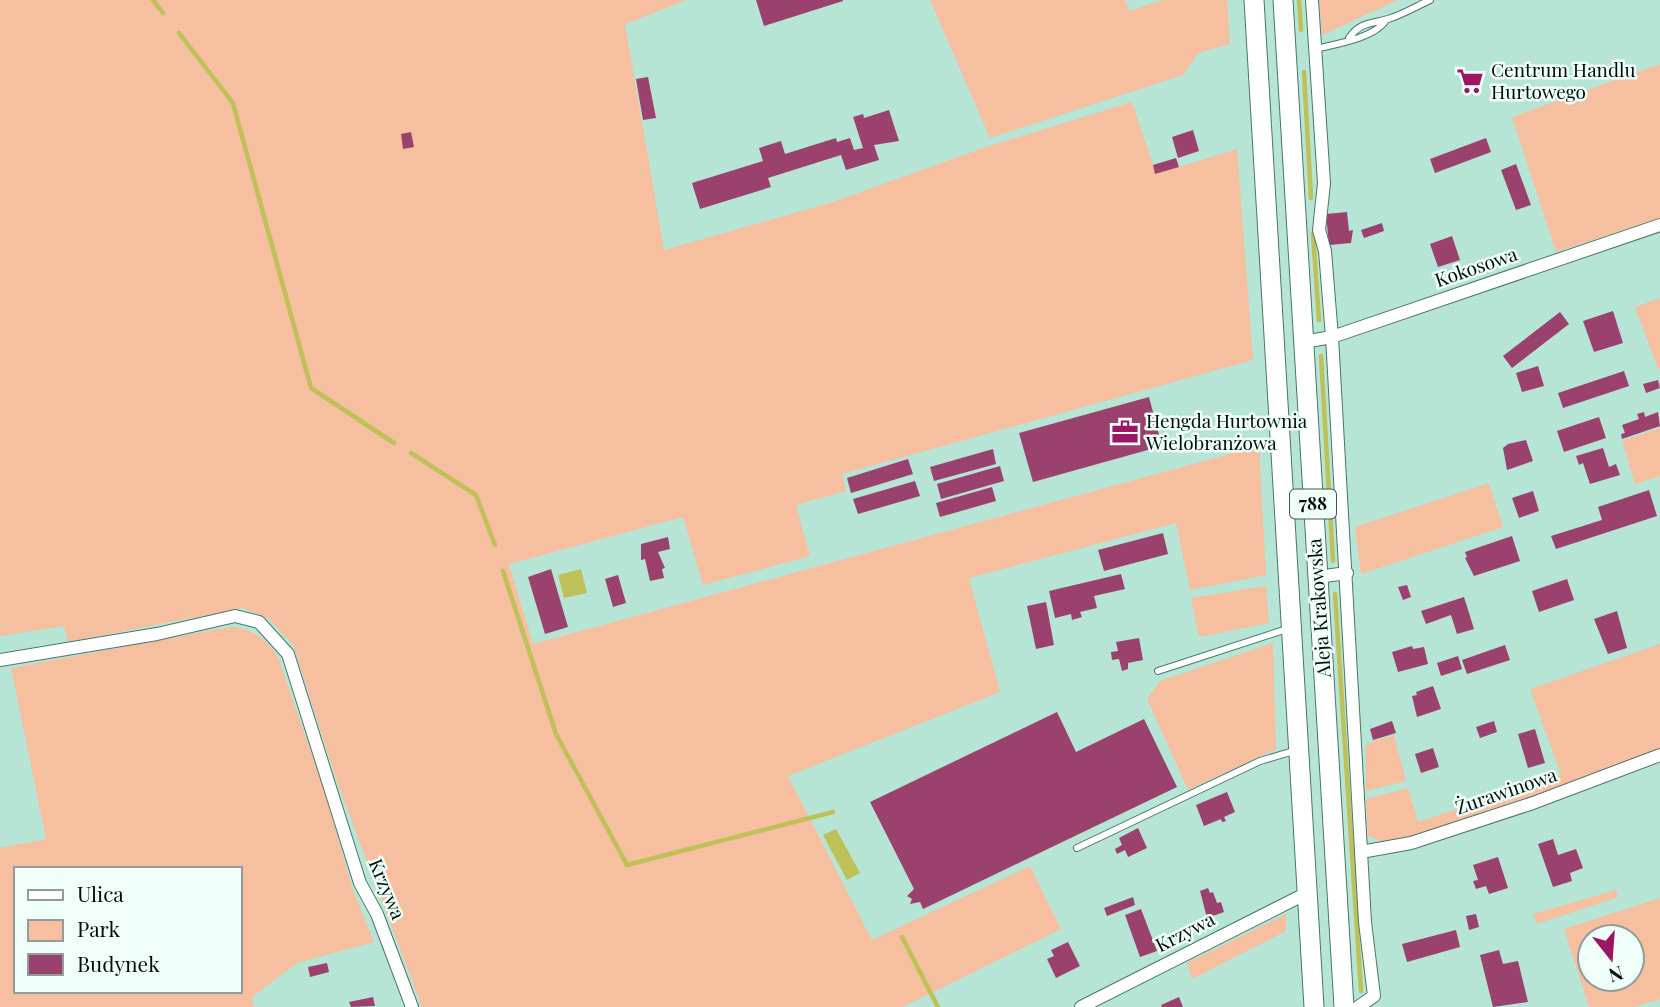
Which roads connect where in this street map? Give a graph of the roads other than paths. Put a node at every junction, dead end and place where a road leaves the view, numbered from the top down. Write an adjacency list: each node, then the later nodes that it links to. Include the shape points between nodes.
1 (1254, 0): 13 (main road, Aleja Krakowska / 788)
2 (1283, 0): 7 (main road, Aleja Krakowska / 788)
3 (1312, 0): 5 (street)
4 (1430, 0): 5 (lane, via 1360,38)
5 (1315, 49): 6 (street, via 1324,183)
6 (1320, 213): 7 (street); 9 (street)
7 (1295, 214): 10 (main road, Aleja Krakowska / 788)
8 (1660, 225): 9 (street, Kokosowa)
9 (1332, 337): 10 (street, Kokosowa); 11 (street)
10 (1303, 342): 12 (main road, Aleja Krakowska / 788)
11 (1347, 573): 12 (street); 19 (street)
12 (1317, 577): 24 (main road, Aleja Krakowska / 788)
13 (1291, 627): 15 (lane); 16 (main road, Aleja Krakowska / 788)
14 (0, 660): 21 (street, Krzywa, via 235,616 246,617 269,631 288,654 360,883 377,914)
15 (1158, 671)
16 (1299, 749): 18 (lane, via 1260,761); 20 (main road, Aleja Krakowska / 788)
17 (1660, 755): 19 (street, Żurawinowa, via 1411,844)
18 (1077, 848)
19 (1361, 852): 25 (street, via 1374,996)
20 (1307, 893): 22 (street, Krzywa); 23 (main road, Aleja Krakowska / 788)
21 (412, 1007)
22 (1081, 1007)
23 (1314, 1007)
24 (1344, 1007)
25 (1357, 1007)

